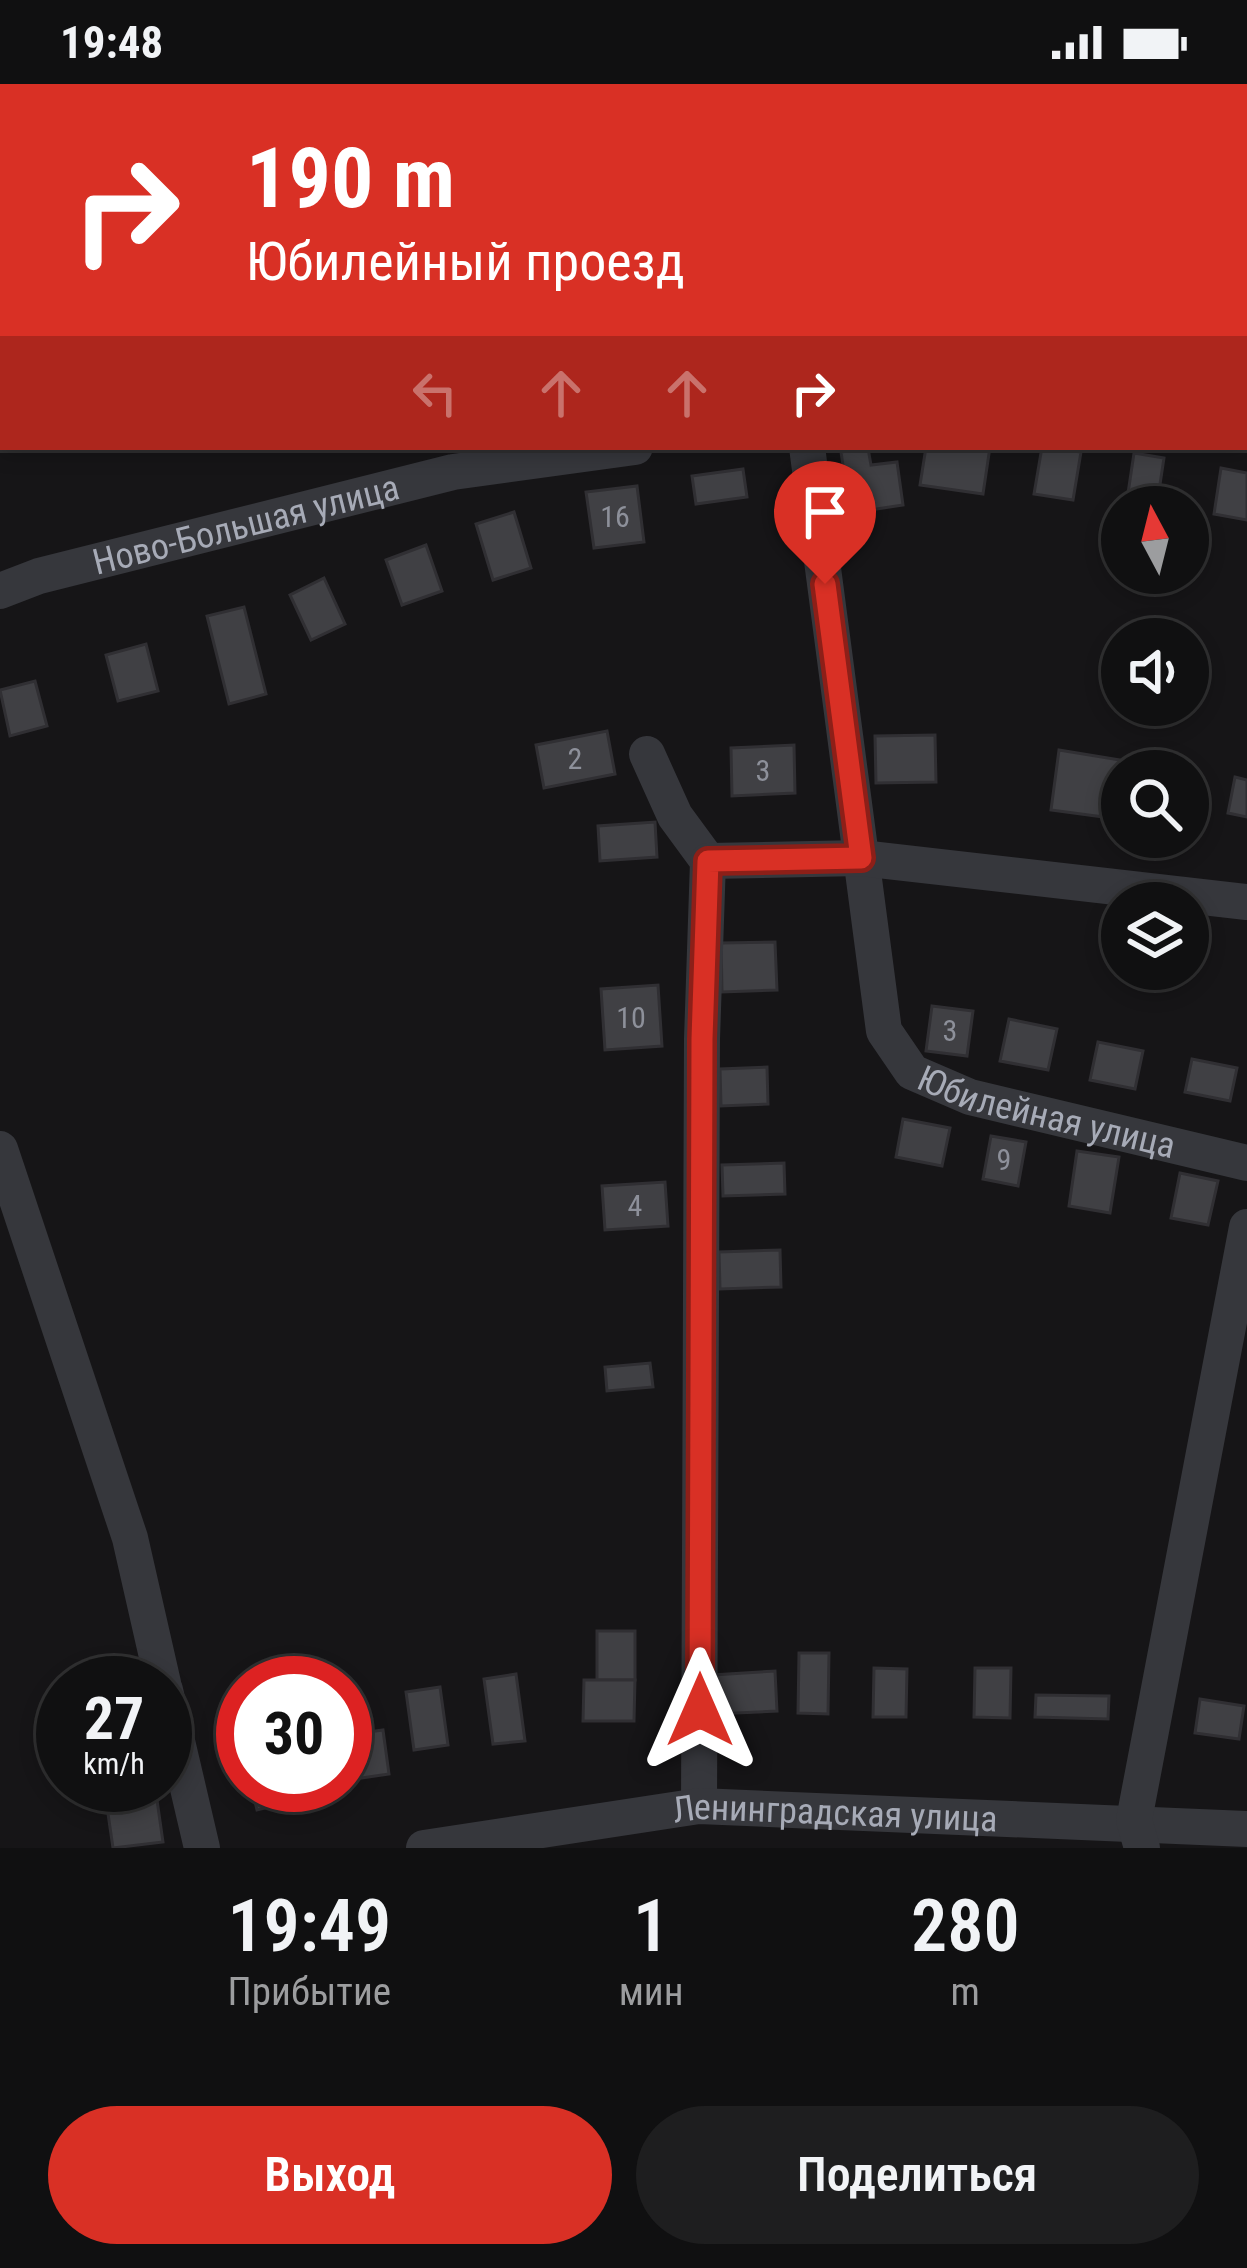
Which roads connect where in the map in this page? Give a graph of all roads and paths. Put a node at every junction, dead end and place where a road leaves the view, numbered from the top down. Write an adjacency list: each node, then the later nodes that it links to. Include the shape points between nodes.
1 (590, 450): 3 (street, Ново-Большая улица)
2 (807, 450): 6 (street, Юбилейная улица)
3 (442, 460): 4 (street, Ново-Большая улица)
4 (0, 591)
5 (647, 754): 7 (street, via 675,816)
6 (861, 858): 7 (street); 8 (street); 10 (street, Юбилейная улица, via 884,1031 912,1072 970,1097)
7 (708, 861): 14 (street)
8 (1247, 902)
9 (0, 1149): 12 (street, via 130,1538)
10 (1247, 1163)
11 (1247, 1227): 16 (street)
12 (157, 1656)
13 (192, 1805): 17 (street)
14 (699, 1806): 16 (street, Ленинградская улица); 18 (street, Ленинградская улица)
15 (1247, 1829): 16 (street, Ленинградская улица)
16 (1138, 1834)
17 (202, 1848)
18 (424, 1848)

